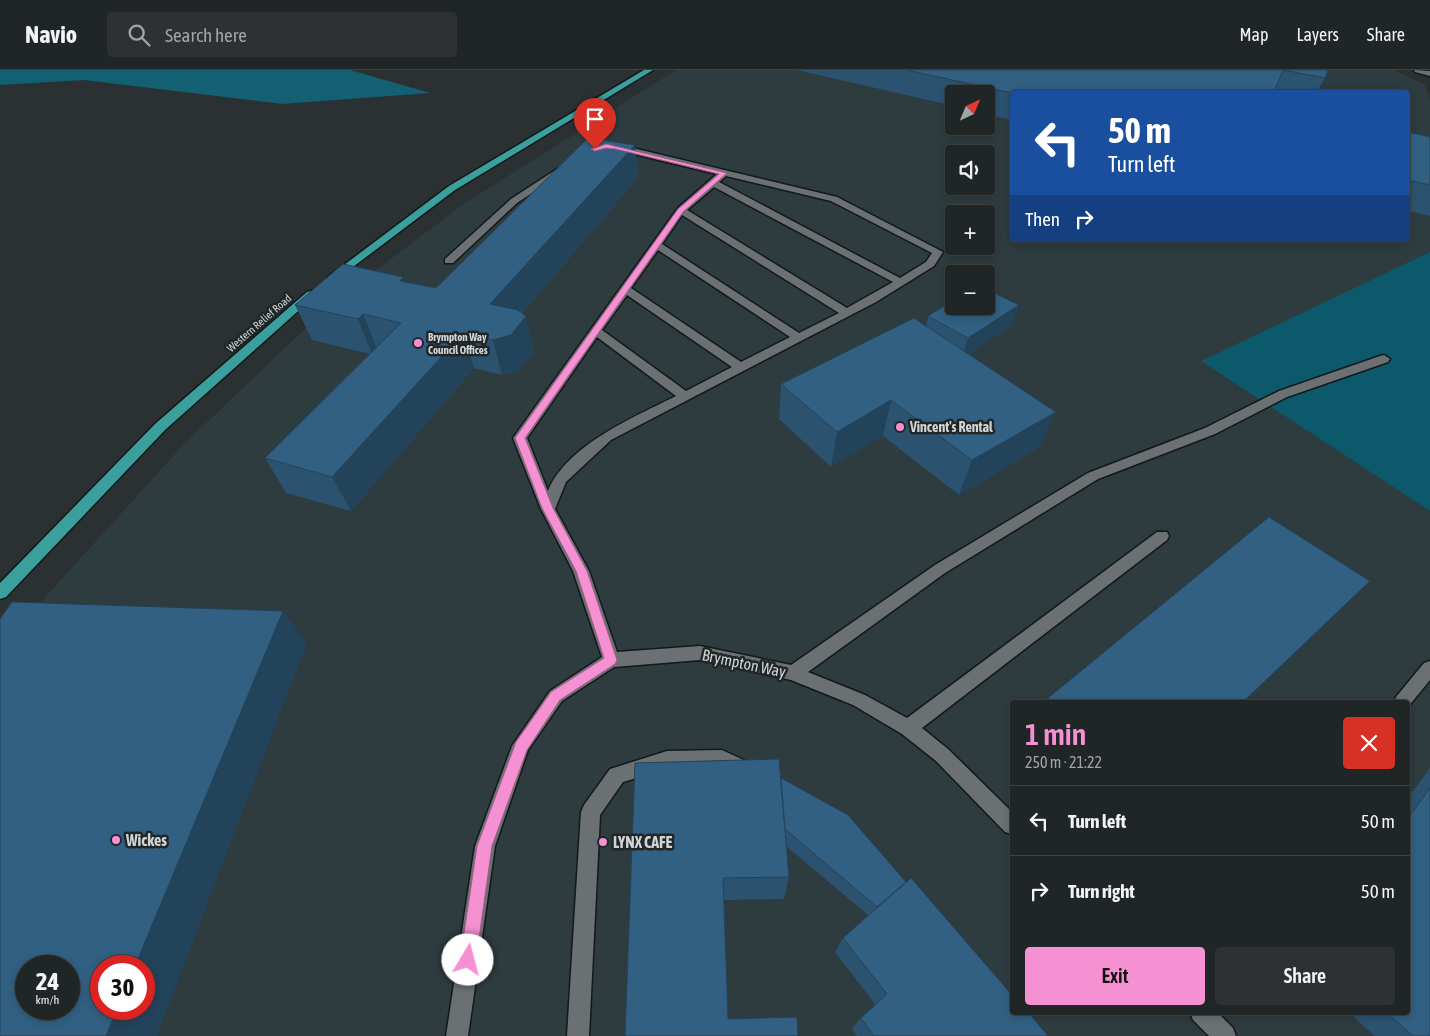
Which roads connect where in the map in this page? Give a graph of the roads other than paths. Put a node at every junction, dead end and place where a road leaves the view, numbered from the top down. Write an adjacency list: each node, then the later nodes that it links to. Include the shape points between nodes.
1 (649, 70): 21 (highway, Western Relief Road, via 452,188 322,286 160,427)
2 (1418, 70): 3 (street)
3 (1430, 74)
4 (606, 146): 6 (street)
5 (572, 163): 10 (street, via 514,201)
6 (724, 173): 7 (street); 11 (street, via 834,199 938,252 930,264)
7 (712, 182): 8 (street); 11 (street)
8 (681, 210): 9 (street); 13 (street)
9 (657, 245): 12 (street); 15 (street)
10 (449, 261)
11 (900, 282): 13 (street)
12 (625, 289): 14 (street); 17 (street)
13 (847, 313): 15 (street)
14 (596, 331): 18 (street); 19 (street, via 520,438)
15 (799, 338): 17 (street)
16 (1384, 359): 24 (street, via 1283,394 1242,417 1093,476 940,569)
17 (741, 368): 18 (street)
18 (686, 397): 19 (street, via 606,437 560,479)
19 (548, 508): 22 (street, via 581,571)
20 (1162, 536): 26 (street)
21 (0, 593)
22 (611, 660): 24 (street, Brympton Way, via 700,653); 30 (street, Brympton Way, via 556,696 521,746 485,846)
23 (1430, 668): 25 (street)
24 (793, 674): 26 (street, Brympton Way, via 859,700)
25 (1404, 700)
26 (908, 728): 28 (street, Brympton Way, via 942,755)
27 (756, 773): 31 (street, via 722,759 667,760 617,775 591,812)
28 (1010, 823)
29 (1204, 1015): 32 (street)
30 (457, 1036)
31 (578, 1036)
32 (1225, 1036)

